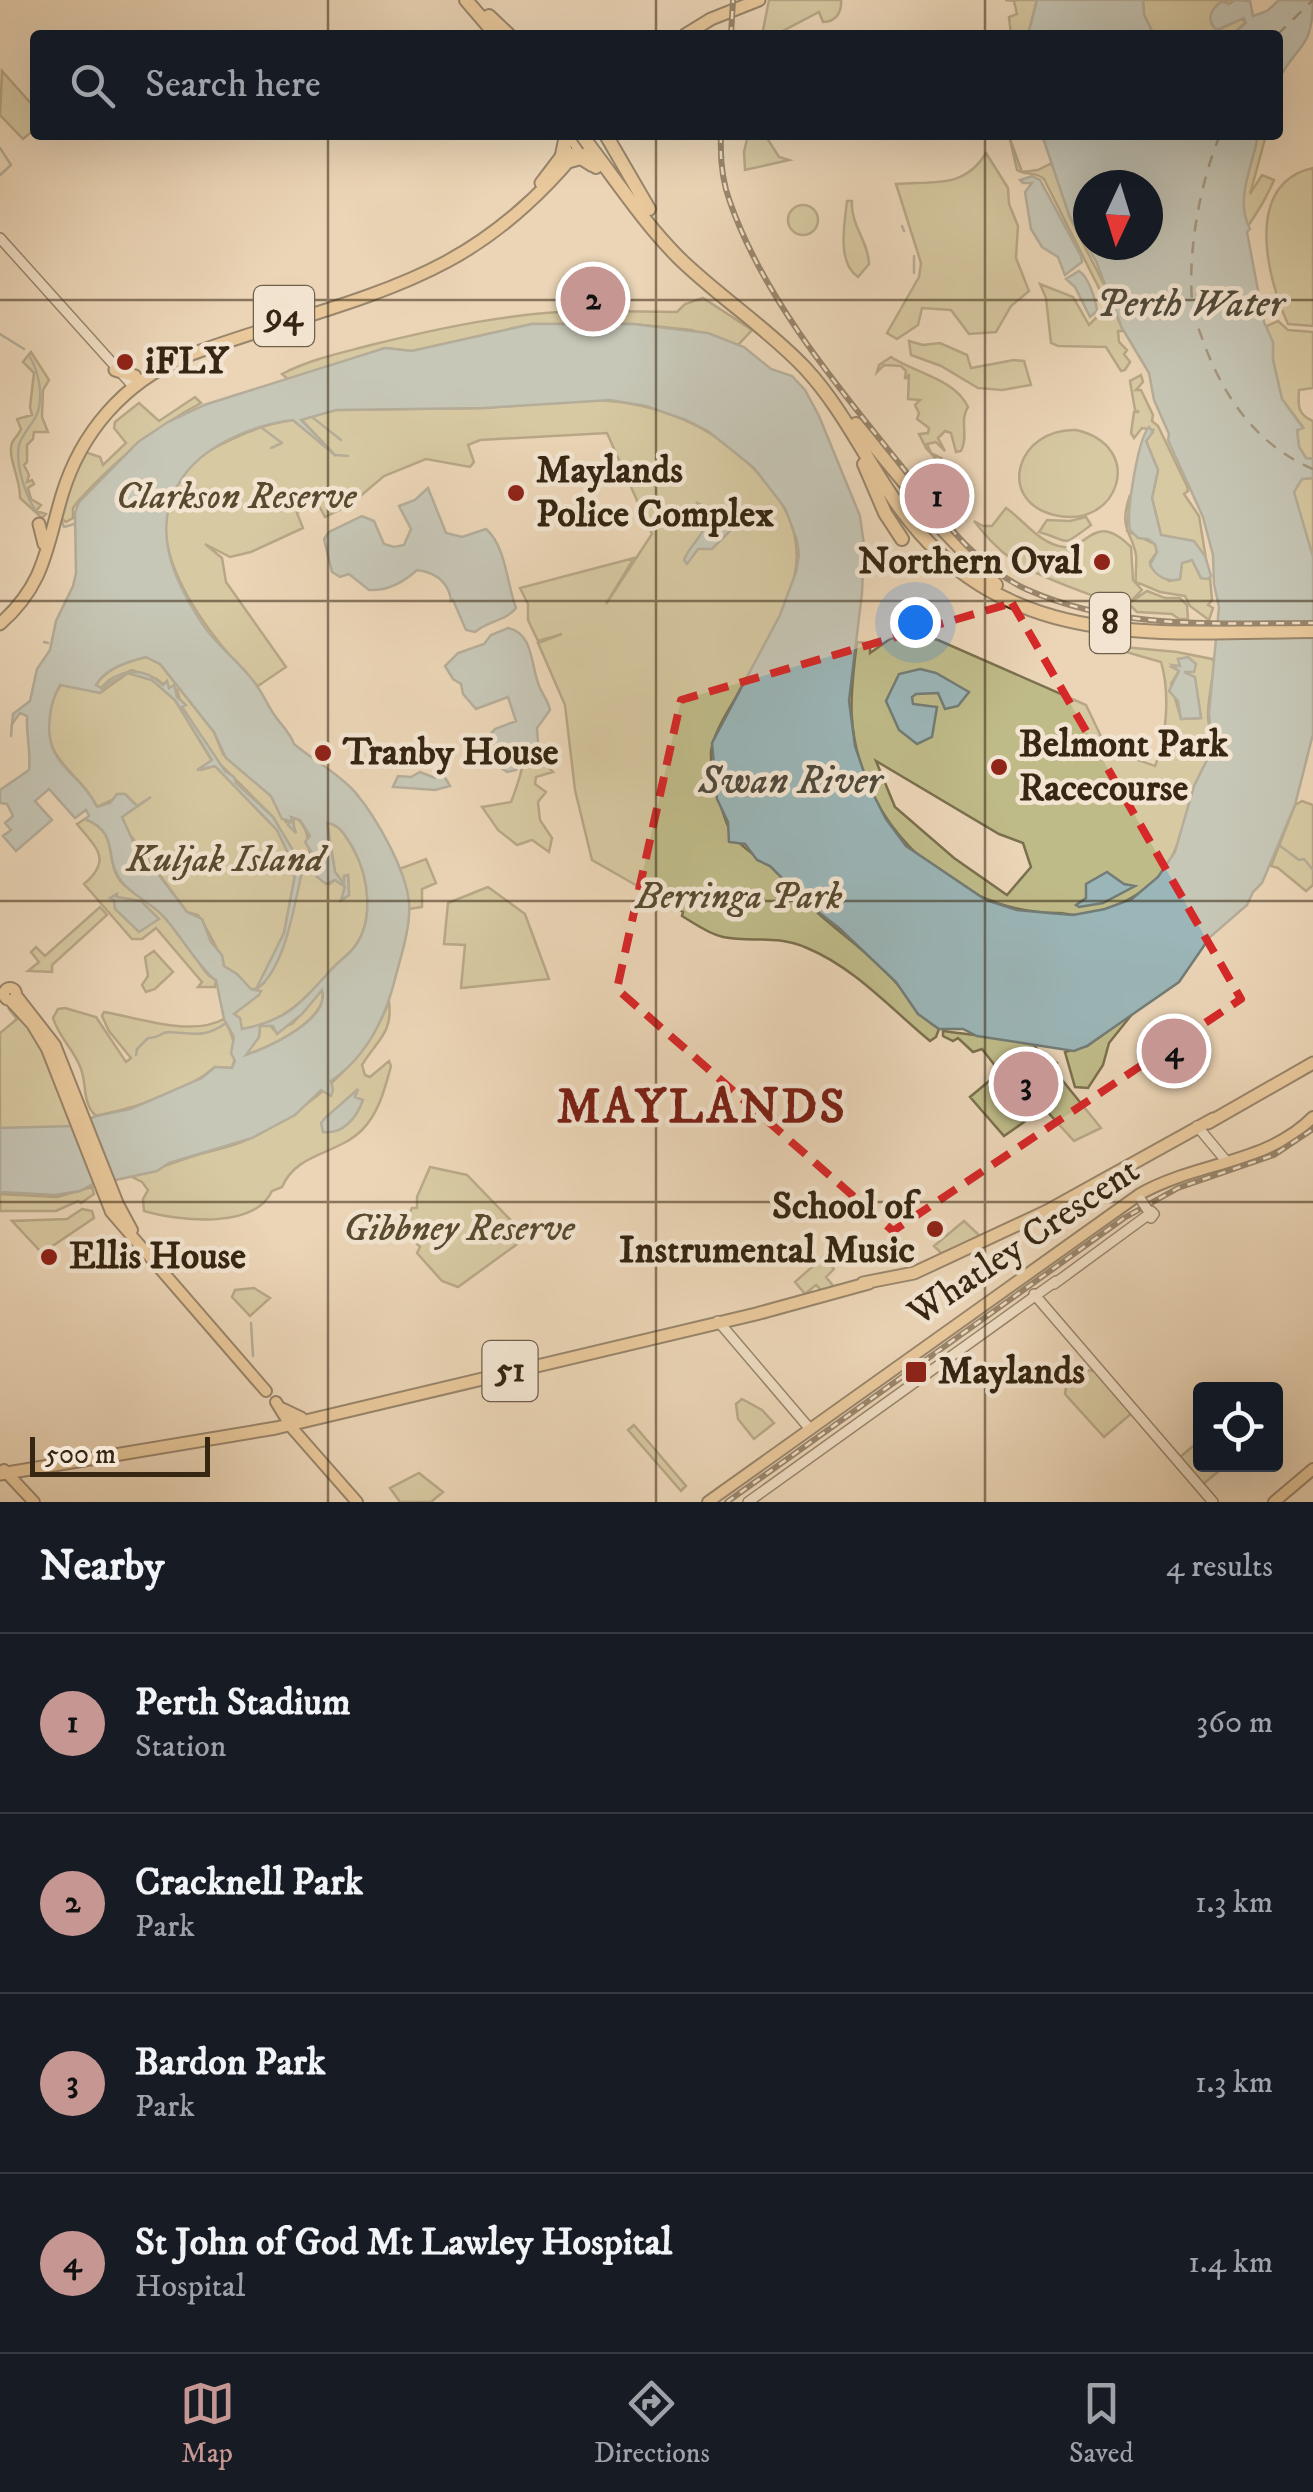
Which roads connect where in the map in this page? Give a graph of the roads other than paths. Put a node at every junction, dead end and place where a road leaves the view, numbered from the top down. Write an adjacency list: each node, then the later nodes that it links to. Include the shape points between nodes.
1 (466, 0): 5 (highway)
2 (475, 0): 5 (highway)
3 (744, 0): 6 (highway)
4 (759, 0): 7 (highway)
5 (492, 28)
6 (687, 30)
7 (690, 30)
8 (582, 140): 12 (highway)
9 (585, 140): 13 (highway)
10 (586, 140): 21 (highway, 8, via 695,262 805,357)
11 (586, 140): 16 (highway, 8)
12 (566, 158): 13 (highway, via 583,158); 14 (highway, 94, via 531,202); 19 (highway, 94, via 514,208 430,263 182,350)
13 (598, 169): 16 (highway)
14 (488, 236): 17 (highway, 94); 17 (highway, via 480,256)
15 (0, 238): 18 (main road)
16 (661, 239): 20 (highway, 8, via 776,338)
17 (466, 250): 19 (highway, 94, via 420,274 184,357)
18 (115, 370): 19 (highway)
19 (131, 383): 22 (highway, 94, via 82,447); 23 (highway, 94, via 100,410 73,450)
20 (822, 388): 24 (highway); 28 (highway, 8, via 904,513 980,584 1081,626)
21 (856, 424): 25 (highway); 25 (highway, 8, via 924,527)
22 (57, 511): 23 (highway); 27 (highway, 94, via 41,572)
23 (44, 525): 26 (highway, via 44,544 28,582)
24 (902, 540)
25 (996, 585): 28 (highway, 8, via 1085,619)
26 (0, 615)
27 (0, 624)
28 (1191, 629): 29 (highway, 8); 30 (highway)
29 (1313, 629)
30 (1098, 635)
31 (7, 990): 39 (main road, via 47,1049 108,1192 131,1229)
32 (1313, 1064): 34 (highway, 51)
33 (1313, 1117): 35 (main road, Whatley Crescent, via 1275,1145)
34 (1198, 1127): 35 (main road); 38 (highway, 51, via 1047,1211 914,1273)
35 (1227, 1162): 36 (main road, Whatley Crescent, via 1191,1172)
36 (1145, 1204): 37 (main road, via 1133,1226); 40 (main road, Whatley Crescent)
37 (1038, 1297): 47 (main road); 48 (main road)
38 (720, 1322): 39 (highway, 51, via 330,1414); 40 (main road)
39 (287, 1416): 41 (highway, 51); 41 (highway, 51); 45 (main road)
40 (810, 1429): 46 (main road, Whatley Crescent)
41 (256, 1431): 43 (highway, 51)
42 (1313, 1471): 49 (main road)
43 (9, 1474): 44 (main road)
44 (34, 1502)
45 (357, 1502)
46 (708, 1502)
47 (748, 1502)
48 (1213, 1502)
49 (1277, 1502)

